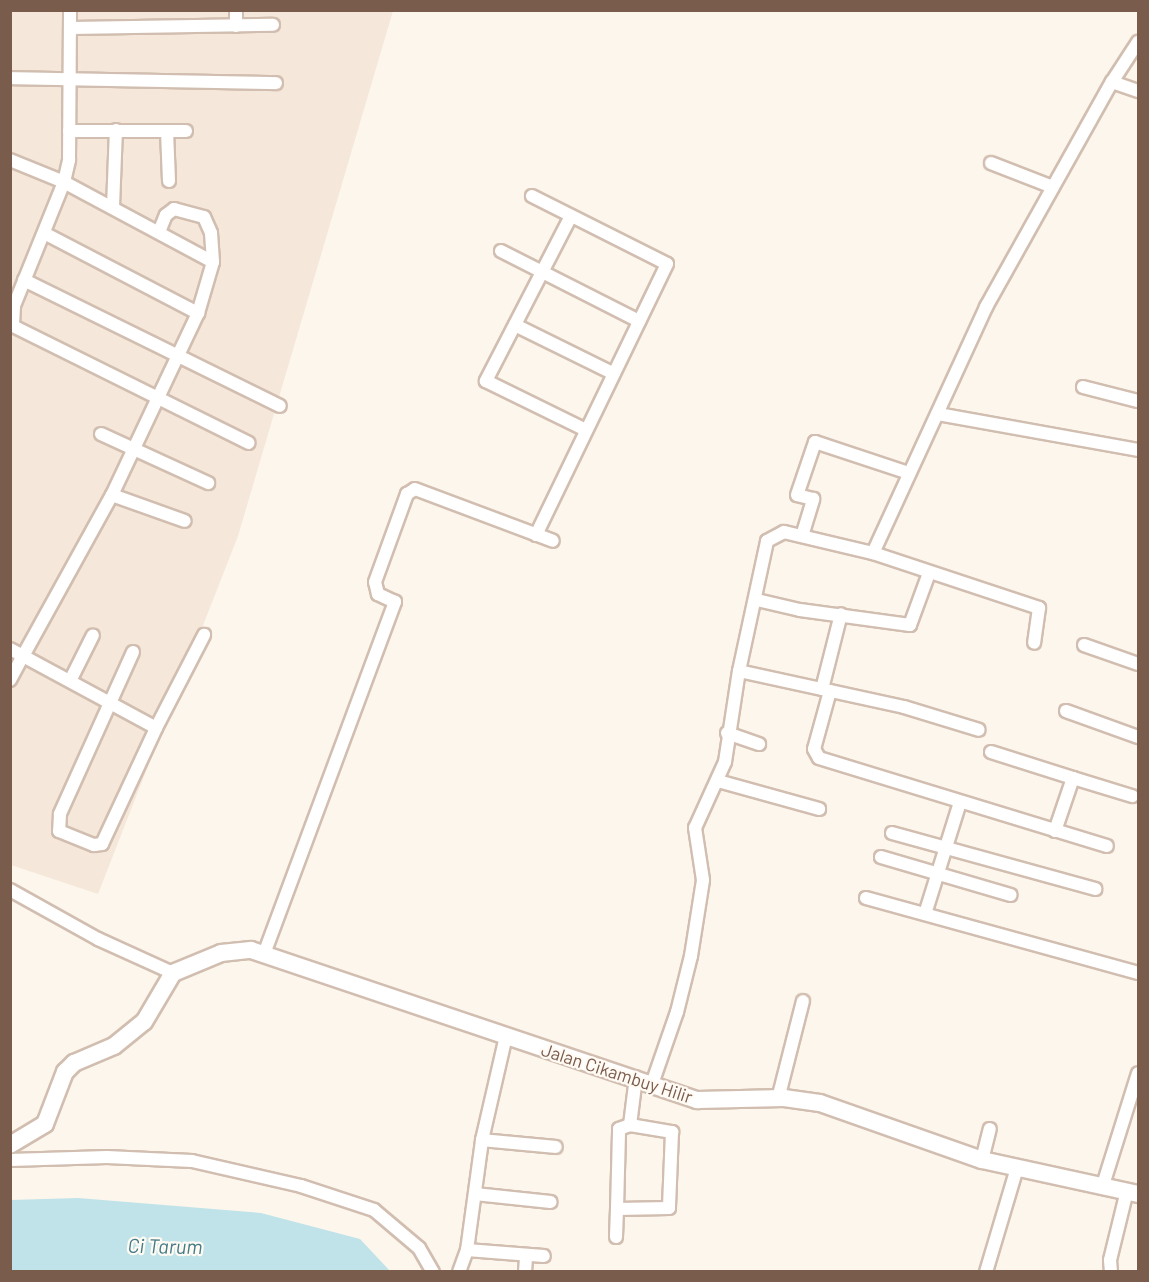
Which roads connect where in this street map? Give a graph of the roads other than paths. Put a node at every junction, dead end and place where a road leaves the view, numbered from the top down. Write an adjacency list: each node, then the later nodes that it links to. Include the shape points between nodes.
1 (70, 10): 5 (street)
2 (236, 10): 3 (street)
3 (236, 26): 4 (street); 5 (street)
4 (273, 26)
5 (71, 28): 8 (street)
6 (1138, 42): 10 (street)
7 (10, 78): 8 (street)
8 (69, 79): 9 (street); 14 (street)
9 (276, 82)
10 (1112, 82): 11 (street); 20 (street)
11 (1138, 91)
12 (116, 130): 13 (street); 14 (street); 22 (street)
13 (167, 130): 15 (street); 18 (street)
14 (69, 131): 19 (street)
15 (186, 131)
16 (10, 160): 19 (street)
17 (991, 163): 20 (street)
18 (169, 181)
19 (64, 182): 22 (street); 25 (street)
20 (1053, 187): 39 (street, via 986,307)
21 (532, 196): 23 (street)
22 (114, 207): 24 (street)
23 (571, 216): 28 (street); 31 (street, via 667,264)
24 (159, 232): 27 (street); 27 (street, via 165,215 174,209 204,217 211,233)
25 (44, 233): 29 (street); 30 (street)
26 (501, 251): 28 (street)
27 (213, 262): 30 (street)
28 (542, 272): 31 (street); 32 (street)
29 (24, 280): 33 (street); 36 (street, via 11,318 13,326)
30 (198, 313): 33 (street)
31 (639, 321): 34 (street)
32 (515, 325): 34 (street); 40 (street, via 486,381)
33 (179, 355): 36 (street); 38 (street)
34 (614, 374): 40 (street)
35 (1083, 387): 37 (street)
36 (159, 399): 42 (street); 43 (street)
37 (1138, 402)
38 (280, 406)
39 (938, 414): 44 (street); 45 (street)
40 (586, 430): 49 (street)
41 (101, 434): 43 (street)
42 (249, 443)
43 (134, 449): 46 (street); 47 (street)
44 (1138, 450)
45 (909, 473): 50 (street, via 815,442 797,495 813,499); 52 (street)
46 (207, 483)
47 (112, 495): 48 (street); 62 (street)
48 (184, 521)
49 (536, 535): 51 (street); 92 (street, via 415,489 407,494 375,582 378,594 395,603)
50 (802, 536): 52 (street); 54 (street, via 784,532 767,541)
51 (553, 541)
52 (873, 553): 53 (street)
53 (929, 573): 55 (street, via 910,625); 58 (street, via 1039,608)
54 (757, 600): 55 (street); 64 (street)
55 (841, 614): 67 (street)
56 (93, 635): 66 (street)
57 (204, 635): 70 (street)
58 (1034, 643)
59 (1084, 645): 63 (street)
60 (10, 649): 62 (street)
61 (133, 652): 68 (street)
62 (22, 656): 65 (street); 66 (street)
63 (1138, 664)
64 (739, 670): 67 (street); 72 (street)
65 (10, 680)
66 (70, 681): 68 (street)
67 (826, 690): 71 (street); 79 (street, via 814,748 816,756)
68 (110, 703): 70 (street); 70 (street, via 60,814 60,831 94,845 102,844)
69 (1066, 711): 73 (street)
70 (156, 728)
71 (979, 730)
72 (727, 733): 74 (street); 77 (street, via 726,755)
73 (1138, 737)
74 (759, 744)
75 (991, 752): 76 (street)
76 (1073, 778): 78 (street); 81 (street)
77 (718, 781): 80 (street); 99 (street, via 695,828 703,880 699,911 680,1000)
78 (1132, 796)
79 (960, 802): 81 (street); 84 (street)
80 (819, 809)
81 (1055, 831): 83 (street)
82 (892, 833): 84 (street)
83 (1107, 846)
84 (946, 848): 86 (street); 87 (street)
85 (881, 857): 86 (street)
86 (938, 874): 89 (street); 91 (street)
87 (1095, 889)
88 (10, 890): 94 (street)
89 (1011, 895)
90 (866, 898): 91 (street)
91 (925, 914): 93 (street)
92 (264, 954): 94 (street, Jalan Cikambuy Hilir, via 251,950 221,953); 96 (street, Jalan Cikambuy Hilir)
93 (1138, 973)
94 (169, 978): 104 (street, via 138,1028 114,1046 81,1059 65,1072 45,1124)
95 (803, 1001): 100 (street)
96 (506, 1036): 98 (street, Jalan Cikambuy Hilir); 103 (street)
97 (1138, 1073): 109 (street)
98 (636, 1077): 99 (street, Jalan Cikambuy Hilir); 101 (street)
99 (652, 1084): 100 (street, Jalan Cikambuy Hilir, via 697,1100)
100 (778, 1099): 107 (street, Jalan Cikambuy Hilir, via 826,1105)
101 (630, 1125): 113 (street, via 619,1132); 113 (street, via 677,1135 669,1208)
102 (990, 1129): 107 (street)
103 (482, 1140): 105 (street); 111 (street)
104 (10, 1145)
105 (556, 1147)
106 (10, 1160): 118 (street, via 107,1157 192,1161 301,1186 374,1210 419,1248)
107 (982, 1160): 108 (street, Jalan Cikambuy Hilir)
108 (1017, 1168): 109 (street, Jalan Cikambuy Hilir); 121 (street)
109 (1103, 1185): 110 (street, Jalan Cikambuy Hilir)
110 (1133, 1192): 122 (street, via 1110,1260)
111 (475, 1194): 112 (street); 115 (street)
112 (551, 1202)
113 (616, 1209): 114 (street)
114 (616, 1237)
115 (467, 1250): 116 (street); 119 (street)
116 (526, 1256): 117 (street); 120 (street)
117 (544, 1256)
118 (433, 1272)
119 (459, 1272)
120 (525, 1272)
121 (986, 1272)
122 (1112, 1272)

